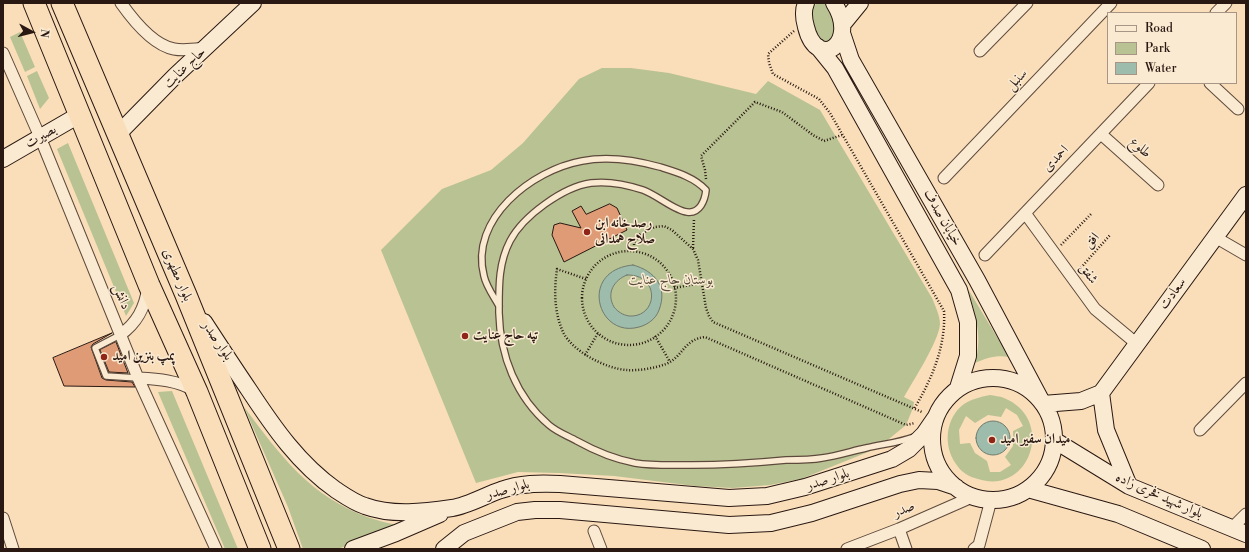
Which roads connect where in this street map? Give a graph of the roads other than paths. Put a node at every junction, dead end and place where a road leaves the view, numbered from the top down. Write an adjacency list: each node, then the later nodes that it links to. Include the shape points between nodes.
1 (34, 3): 20 (highway, بلوار مطهری)
2 (62, 3): 21 (highway, بلوار مطهری)
3 (121, 3): 14 (street, via 153,39 163,46 175,49)
4 (253, 3): 14 (main road, حاج عنایت)
5 (834, 3): 12 (main road, خیابان صدف)
6 (860, 3): 12 (main road)
7 (1027, 3): 15 (street)
8 (1111, 3): 25 (street, سنبل)
9 (1226, 3): 11 (street)
10 (805, 8): 13 (main road, خیابان صدف, via 810,38)
11 (1217, 12)
12 (842, 29): 13 (main road, via 840,42 833,49); 42 (main road, خیابان صدف, via 852,60 977,280)
13 (818, 47): 39 (main road, خیابان صدف, via 835,68 959,290 968,322 968,356)
14 (206, 48): 21 (main road, حاج عنایت)
15 (980, 51)
16 (3, 53): 23 (street, دانش)
17 (1148, 84): 22 (street, احمدی)
18 (1211, 84): 19 (street)
19 (1238, 109)
20 (79, 115): 23 (main road, بصیرت); 32 (highway, بلوار مطهری)
21 (118, 134): 33 (highway, بلوار مطهری)
22 (1101, 134): 26 (street, طلوع); 28 (street, احمدی)
23 (40, 137): 24 (main road, بصیرت); 35 (street, دانش)
24 (3, 159)
25 (944, 178)
26 (1158, 185)
27 (1246, 195): 29 (main road, سعادت)
28 (1025, 213): 30 (street, احمدی); 36 (street, شفق, via 1095,309)
29 (1215, 237): 31 (street); 36 (main road, سعادت)
30 (985, 255)
31 (1246, 255)
32 (149, 284): 35 (street, via 139,316); 40 (highway, بلوار مطهری)
33 (186, 295): 52 (main road, بلوار صدر, via 277,432 300,460 321,479 365,506 391,512); 62 (highway, بلوار مطهری)
34 (499, 306): 34 (lane, via 500,273 510,241 529,216 560,194 591,183 624,185 644,191 690,213 702,205 706,190 682,174 649,164 618,159 584,160 555,169 520,189 508,200 495,217 486,236 482,252 484,276); 45 (lane, via 502,344 510,371 530,405 550,426 603,454 618,459 647,464 688,465 821,459)
35 (120, 335): 37 (street, دانش); 37 (lane, via 95,348 106,376)
36 (1137, 344): 41 (main road, سعادت)
37 (138, 378): 40 (street, via 176,383); 60 (street, دانش)
38 (1246, 383): 44 (street)
39 (958, 388): 42 (main road, via 976,380 994,377 1007,379 1030,390); 43 (main road, via 944,401)
40 (197, 392): 61 (highway, بلوار مطهری)
41 (1101, 393): 42 (main road, via 1081,401); 47 (main road, via 1106,430)
42 (1043, 404): 46 (main road, via 1052,421)
43 (935, 418): 45 (main road, بلوار صدر); 48 (main road, via 932,437 934,456 942,474)
44 (1200, 430)
45 (924, 434): 52 (main road, بلوار صدر, via 909,449 892,459 805,487 767,496 729,498 534,483 502,489)
46 (1054, 440): 47 (main road, بلوار شهید فخری زاده); 49 (main road, via 1051,459 1042,476)
47 (1129, 486): 57 (main road, بلوار شهید فخری زاده)
48 (956, 488): 50 (main road); 58 (main road, بلوار صدر, via 938,481 918,480 812,513 771,522 729,525 535,510 517,512)
49 (1028, 489): 51 (main road, via 1010,498); 70 (main road, via 1118,514)
50 (972, 497): 51 (main road); 55 (street, صدر)
51 (991, 500): 69 (street, via 979,545)
52 (454, 508): 63 (main road)
53 (1246, 514): 57 (street)
54 (3, 518): 59 (street)
55 (899, 529): 67 (street, صدر); 68 (street)
56 (594, 531): 66 (street)
57 (1239, 531)
58 (464, 533): 64 (main road); 65 (main road, بلوار صدر)
59 (13, 549)
60 (216, 549)
61 (260, 549)
62 (289, 549)
63 (353, 549)
64 (430, 549)
65 (444, 549)
66 (601, 549)
67 (847, 549)
68 (906, 549)
69 (974, 549)
70 (1202, 549)

